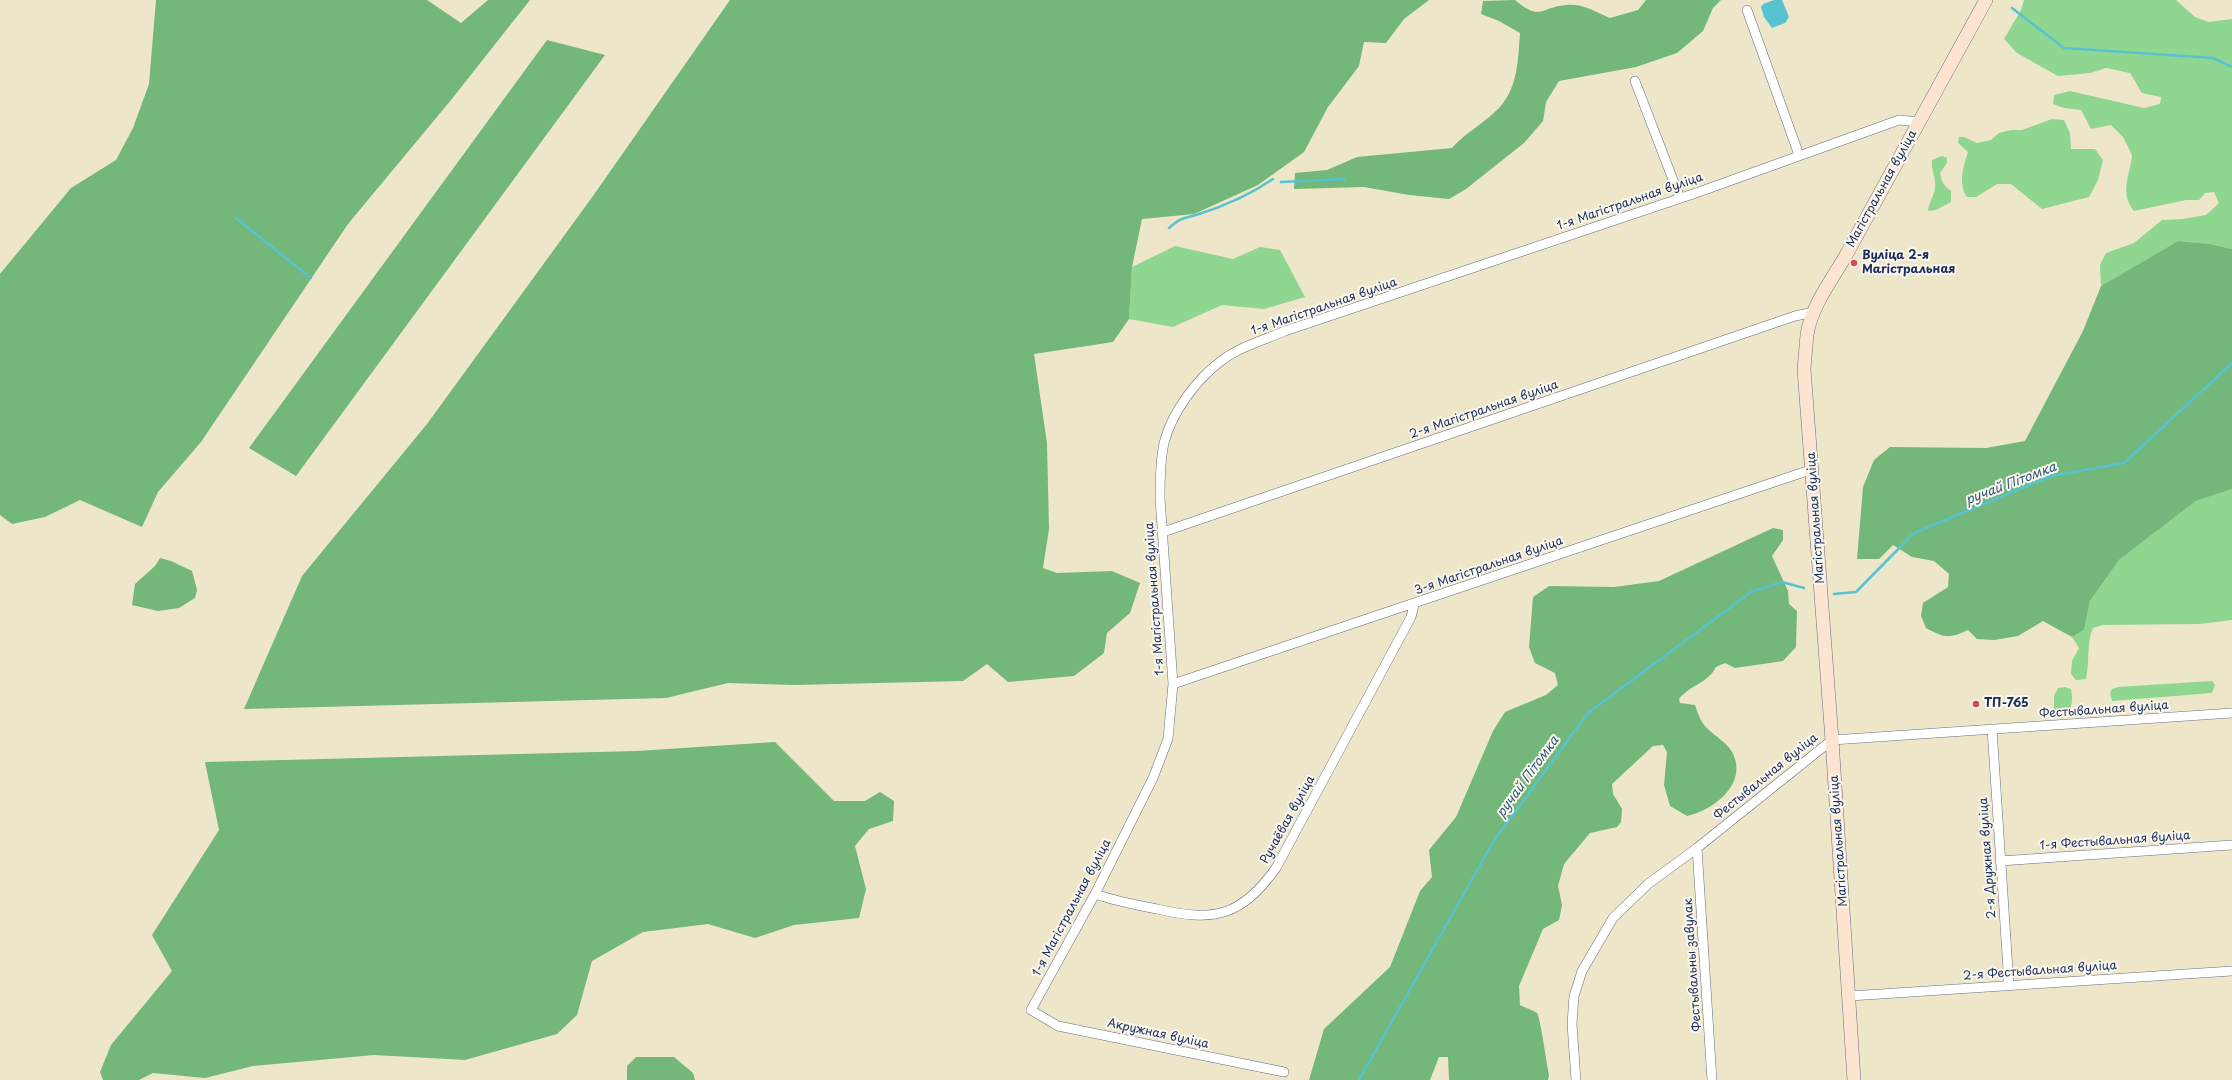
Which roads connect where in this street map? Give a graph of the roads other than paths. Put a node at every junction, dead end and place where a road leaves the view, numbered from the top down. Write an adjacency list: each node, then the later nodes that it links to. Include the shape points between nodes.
1 (1986, 0): 4 (street, Магістральная вуліца)
2 (1747, 10): 5 (street)
3 (1635, 81): 6 (street)
4 (1919, 122): 5 (street, 1-я Магістральная вуліца, via 1899,120); 7 (street, Магістральная вуліца)
5 (1800, 155): 6 (street, 1-я Магістральная вуліца)
6 (1680, 198): 9 (street, 1-я Магістральная вуліца, via 1284,331 1222,361 1203,378 1185,400 1164,443 1160,491)
7 (1814, 312): 8 (street, Магістральная вуліца, via 1807,334 1804,369); 9 (street, 2-я Магістральная вуліца, via 1795,316)
8 (1813, 469): 10 (street, 3-я Магістральная вуліца); 14 (street, Магістральная вуліца)
9 (1163, 532): 11 (street, 1-я Магістральная вуліца)
10 (1414, 605): 11 (street, 3-я Магістральная вуліца); 18 (street, Ручаёвая вуліца, via 1411,617 1280,861 1261,888 1230,910 1214,916 1180,914)
11 (1173, 684): 18 (street, 1-я Магістральная вуліца, via 1168,739 1153,778)
12 (2232, 713): 13 (street, Фестывальная вуліца)
13 (1992, 729): 14 (street, Фестывальная вуліца); 17 (street, 2-я Дружная вуліца)
14 (1832, 740): 16 (street, Фестывальная вуліца); 21 (street, Магістральная вуліца)
15 (2232, 845): 17 (street, 1-я Фестывальная вуліца)
16 (1697, 848): 24 (street, Фестывальная вуліца, via 1648,884 1613,918 1590,954 1574,996 1572,1024); 25 (street, Фестывальны завулак)
17 (2000, 861): 20 (street, 2-я Дружная вуліца)
18 (1095, 894): 22 (street, 1-я Магістральная вуліца)
19 (2232, 971): 20 (street, 2-я Фестывальная вуліца)
20 (2008, 985): 21 (street, 2-я Фестывальная вуліца)
21 (1850, 996): 26 (street, Магістральная вуліца)
22 (1031, 1010): 23 (street, Акружная вуліца, via 1058,1026)
23 (1284, 1072)
24 (1576, 1080)
25 (1712, 1080)
26 (1854, 1080)

